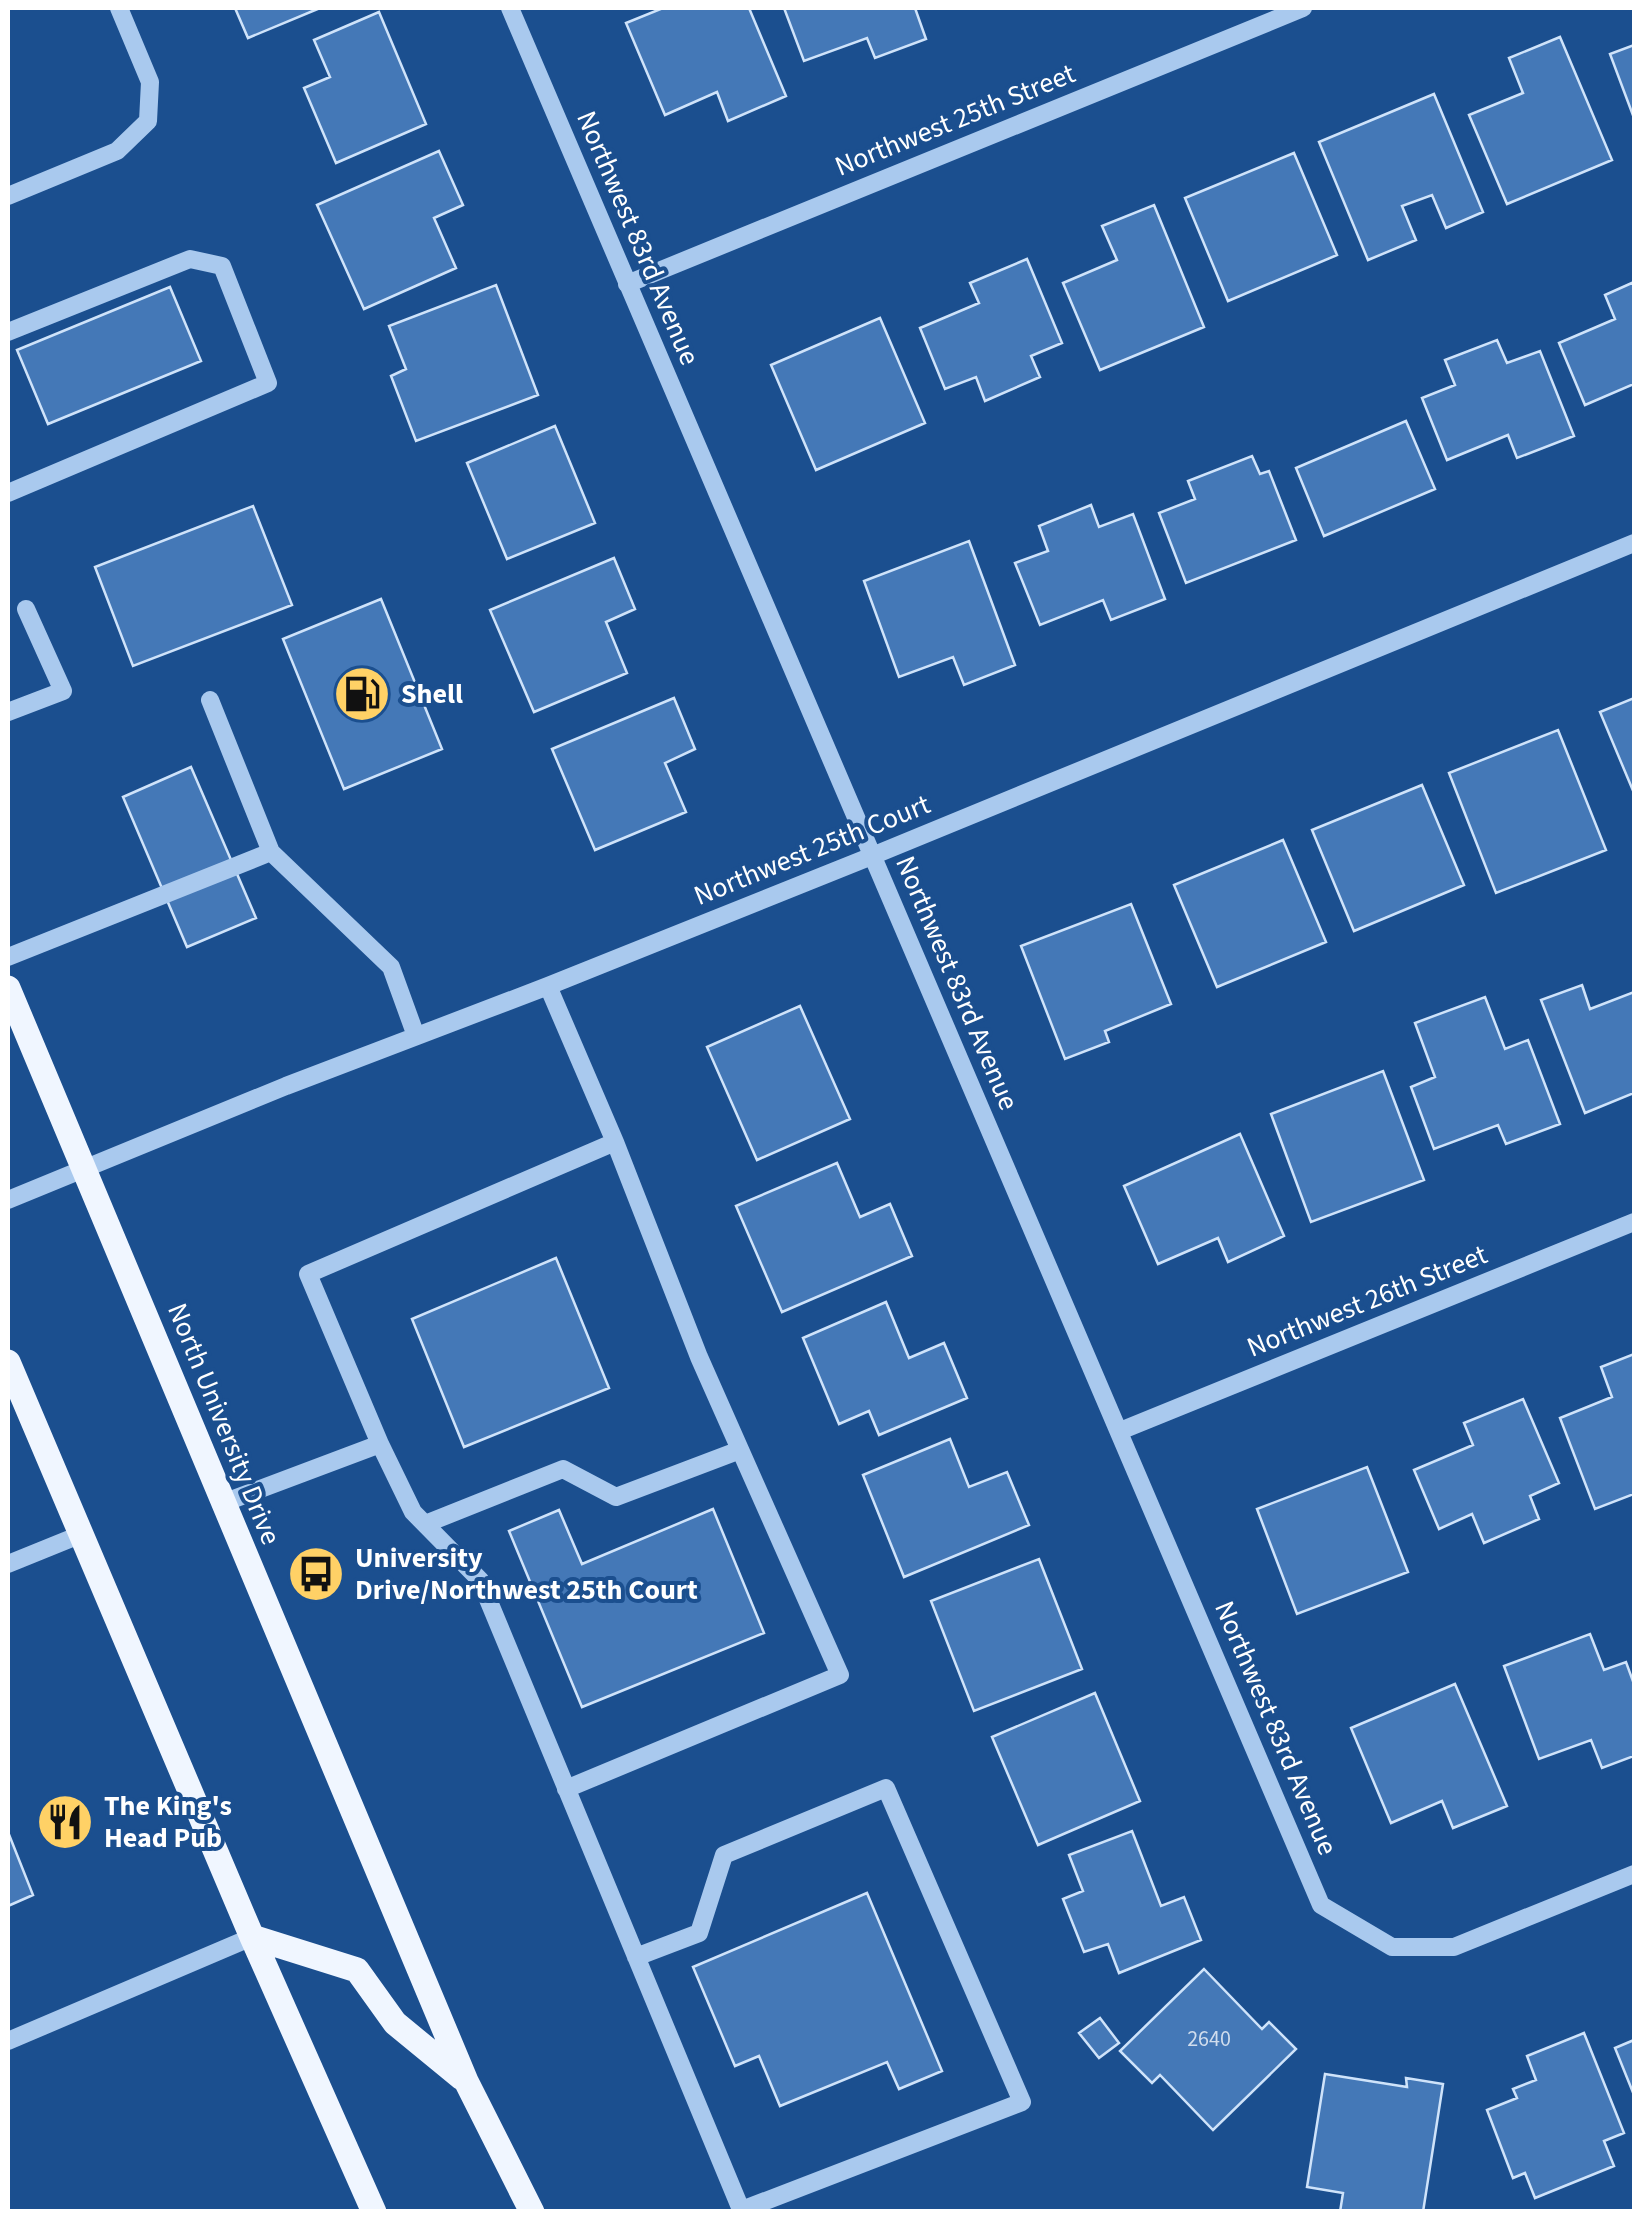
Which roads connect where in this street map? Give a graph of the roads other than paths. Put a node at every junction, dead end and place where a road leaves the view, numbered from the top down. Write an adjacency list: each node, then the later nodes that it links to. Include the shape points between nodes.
1 (118, 8): 4 (street, via 150,82 148,121 117,150)
2 (510, 8): 5 (street, Northwest 83rd Avenue)
3 (1303, 8): 5 (street, Northwest 25th Street)
4 (8, 196)
5 (628, 284): 13 (street, Northwest 83rd Avenue)
6 (8, 332): 7 (street, via 190,259 222,266 268,383)
7 (8, 493)
8 (1634, 544): 13 (street, Northwest 25th Court)
9 (26, 609): 11 (street, via 63,691)
10 (210, 700): 12 (street)
11 (8, 712)
12 (270, 852): 14 (street); 17 (street, via 391,967)
13 (872, 856): 15 (street, Northwest 25th Court); 23 (street, Northwest 83rd Avenue)
14 (8, 958)
15 (548, 986): 17 (street, Northwest 25th Court); 18 (street)
16 (8, 988): 19 (main road, North University Drive)
17 (416, 1036): 19 (street, Northwest 25th Court)
18 (615, 1142): 24 (street, via 308,1274); 25 (street)
19 (86, 1168): 20 (street, Northwest 25th Court); 26 (main road, North University Drive)
20 (8, 1200)
21 (1634, 1222): 23 (street, Northwest 26th Street)
22 (8, 1362): 28 (main road)
23 (1120, 1431): 31 (street, Northwest 83rd Avenue, via 1321,1905 1392,1947 1454,1947)
24 (380, 1444): 26 (street); 27 (street, via 412,1512)
25 (740, 1450): 27 (street, via 616,1497 563,1469); 30 (street, via 840,1675)
26 (223, 1503): 35 (main road, North University Drive)
27 (425, 1524): 30 (street, via 480,1580)
28 (82, 1534): 29 (street); 32 (main road)
29 (8, 1564)
30 (566, 1789): 33 (street)
31 (1634, 1874)
32 (252, 1937): 34 (street); 35 (main road, via 357,1970 396,2023); 37 (main road)
33 (636, 1957): 36 (street); 36 (street, via 699,1932 724,1855 886,1788 1022,2102)
34 (8, 2040)
35 (466, 2082): 38 (main road, North University Drive)
36 (742, 2211)
37 (374, 2212)
38 (532, 2212)

